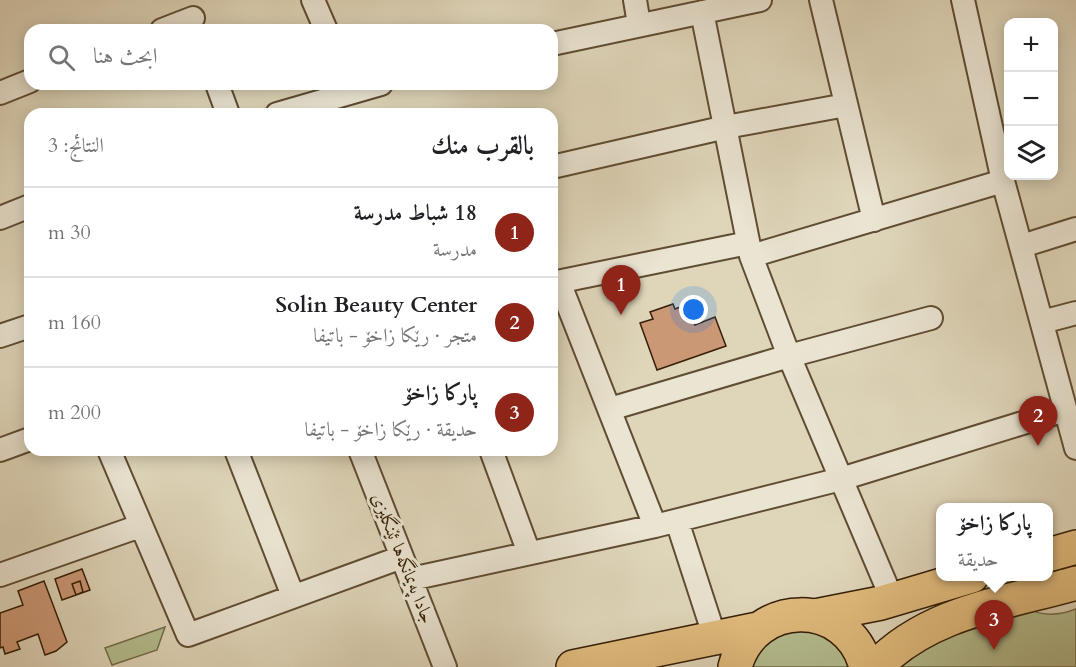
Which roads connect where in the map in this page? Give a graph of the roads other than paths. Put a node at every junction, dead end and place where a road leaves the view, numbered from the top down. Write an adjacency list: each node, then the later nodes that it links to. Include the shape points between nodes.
1 (313, 0): 9 (street)
2 (634, 0): 10 (street)
3 (760, 0): 6 (street)
4 (821, 0): 16 (street)
5 (963, 0): 21 (street)
6 (702, 12): 10 (street); 19 (street)
7 (192, 16): 8 (street)
8 (175, 24)
9 (323, 24)
10 (639, 24): 11 (street)
11 (558, 43)
12 (24, 83): 15 (street)
13 (219, 90): 17 (street)
14 (342, 90): 18 (street)
15 (0, 93)
16 (846, 105): 19 (street); 24 (street)
17 (226, 108)
18 (293, 108)
19 (726, 127): 20 (street); 27 (street)
20 (558, 166)
21 (1003, 181): 24 (street); 26 (street)
22 (24, 208): 23 (street)
23 (0, 218)
24 (874, 220): 27 (street)
25 (1076, 229): 26 (street)
26 (1022, 246): 32 (street)
27 (750, 250): 28 (street); 35 (street)
28 (558, 282)
29 (558, 289): 37 (street)
30 (1076, 313): 32 (street)
31 (931, 318): 35 (street)
32 (1042, 322): 36 (street)
33 (24, 328): 34 (street)
34 (0, 336)
35 (789, 356): 37 (street); 45 (street)
36 (1068, 401): 39 (street); 45 (street)
37 (610, 409): 48 (street)
38 (24, 442): 40 (street)
39 (1076, 448)
40 (0, 450)
41 (112, 456): 47 (street)
42 (238, 456): 57 (street)
43 (362, 456): 52 (street, جادا په‌يمانگه‌ها ئێنگليزى)
44 (492, 456): 50 (street)
45 (841, 479): 46 (street); 58 (street)
46 (677, 521): 48 (street); 61 (street)
47 (140, 526): 53 (street); 57 (street, via 188,635)
48 (655, 526): 50 (street)
49 (1076, 547): 51 (highway)
50 (529, 553): 54 (street)
51 (1053, 554)
52 (402, 557): 54 (street, جادا په‌يمانگه‌ها ئێنگليزى); 57 (street)
53 (0, 575)
54 (411, 579): 63 (street, جادا په‌يمانگه‌ها ئێنگليزى)
55 (955, 581): 58 (highway)
56 (1076, 583): 62 (highway, via 947,619)
57 (293, 596)
58 (886, 601): 59 (highway); 62 (highway, via 875,619 884,636)
59 (815, 615): 60 (highway, via 795,614); 66 (highway, via 835,623 851,636)
60 (758, 629): 61 (highway); 65 (highway, via 746,642)
61 (715, 638): 64 (highway)
62 (909, 639): 67 (highway)
63 (446, 667)
64 (573, 667)
65 (735, 667)
66 (866, 667)
67 (876, 667)

